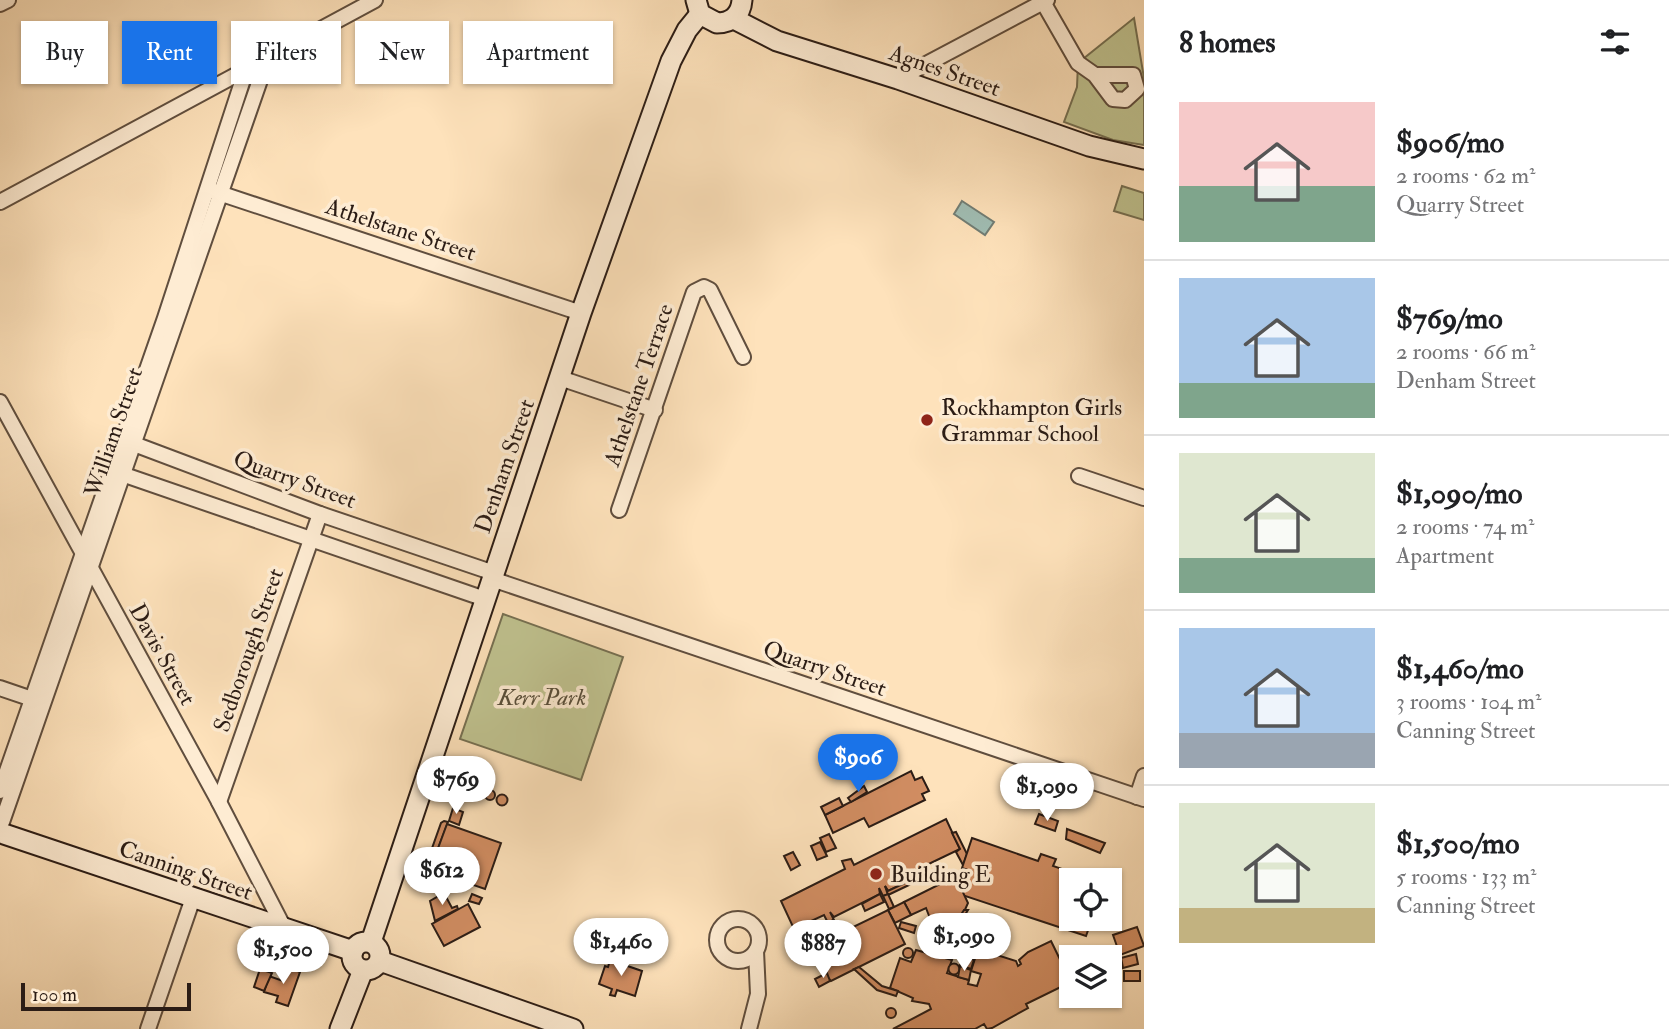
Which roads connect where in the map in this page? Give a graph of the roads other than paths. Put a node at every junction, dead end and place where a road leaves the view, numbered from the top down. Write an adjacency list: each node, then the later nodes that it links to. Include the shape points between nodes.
1 (8, 0): 5 (street)
2 (375, 0): 8 (street)
3 (742, 0): 7 (street)
4 (1045, 1): 9 (street, via 1078,63); 11 (street)
5 (0, 4)
6 (698, 7): 7 (street, Agnes Street, via 717,23); 17 (street, Denham Street, via 671,61)
7 (734, 19): 11 (street, Agnes Street, via 777,41)
8 (336, 21)
9 (1095, 75)
10 (231, 78): 16 (street)
11 (898, 79): 14 (street, Agnes Street, via 1089,146)
12 (242, 84): 15 (street, William Street)
13 (257, 84): 15 (street, William Street)
14 (1144, 159)
15 (213, 191): 17 (street, Athelstane Street); 22 (street, William Street)
16 (0, 202)
17 (581, 313): 19 (street, Denham Street)
18 (743, 357): 21 (street, Athelstane Terrace, via 710,290 704,287 694,292)
19 (560, 378): 21 (street); 31 (street, Denham Street)
20 (0, 402): 29 (street, Davis Street)
21 (654, 410): 26 (street, Athelstane Terrace)
22 (127, 441): 23 (street, William Street); 27 (street, Quarry Street)
23 (117, 472): 28 (street); 29 (street, William Street); 30 (street, William Street)
24 (1079, 476): 25 (street)
25 (1144, 498)
26 (619, 510)
27 (320, 513): 28 (street, Sedborough Street); 31 (street, Quarry Street)
28 (311, 537): 32 (street); 38 (street, Sedborough Street)
29 (82, 554): 30 (street, Davis Street); 34 (street, William Street)
30 (89, 570): 34 (street, William Street); 38 (street, Davis Street)
31 (493, 576): 32 (street, Denham Street); 37 (street, Quarry Street)
32 (485, 599): 42 (street, Denham Street)
33 (0, 688): 34 (street)
34 (37, 701): 36 (street, William Street); 39 (street, William Street)
35 (1144, 776): 37 (street)
36 (0, 791)
37 (1140, 798)
38 (219, 802): 41 (street, Davis Street)
39 (1, 829): 40 (street, Canning Street)
40 (193, 898): 41 (street, Canning Street); 47 (street)
41 (284, 928): 43 (street, Canning Street)
42 (371, 942): 43 (street, via 359,944); 46 (street, via 379,950)
43 (353, 951): 46 (street, via 355,965)
44 (756, 951): 45 (street); 45 (street, via 760,938 755,926 743,919 730,920 719,930 718,944 726,957); 51 (street, via 758,994)
45 (739, 961): 50 (street, via 754,981 755,991)
46 (371, 966): 48 (street); 49 (street)
47 (148, 1029)
48 (340, 1029)
49 (573, 1029)
50 (742, 1029)
51 (749, 1029)

